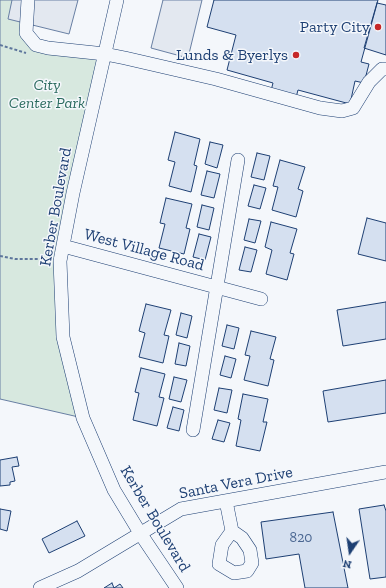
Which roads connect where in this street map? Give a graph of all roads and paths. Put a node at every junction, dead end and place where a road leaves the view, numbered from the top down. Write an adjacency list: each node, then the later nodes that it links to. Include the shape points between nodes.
1 (28, 0): 3 (street, via 26,33 36,45)
2 (117, 0): 3 (street, Kerber Boulevard)
3 (105, 54): 4 (street, via 216,79 320,108 342,111 353,108 370,82 382,69); 6 (street, Kerber Boulevard)
4 (386, 69)
5 (238, 160): 9 (street, West Village Road)
6 (63, 246): 9 (street, West Village Road); 15 (street, Kerber Boulevard, via 60,261 63,337 82,418 114,490)
7 (0, 256): 8 (path)
8 (45, 259)
9 (217, 287): 10 (street, West Village Road); 11 (street, West Village Road)
10 (261, 299)
11 (193, 430)
12 (386, 472): 13 (street, Santa Vera Drive)
13 (226, 501): 14 (street); 15 (street, Santa Vera Drive, via 181,509)
14 (232, 531)
15 (140, 533): 16 (street, Santa Vera Drive, via 78,571); 17 (street, Kerber Boulevard)
16 (40, 588)
17 (177, 588)

